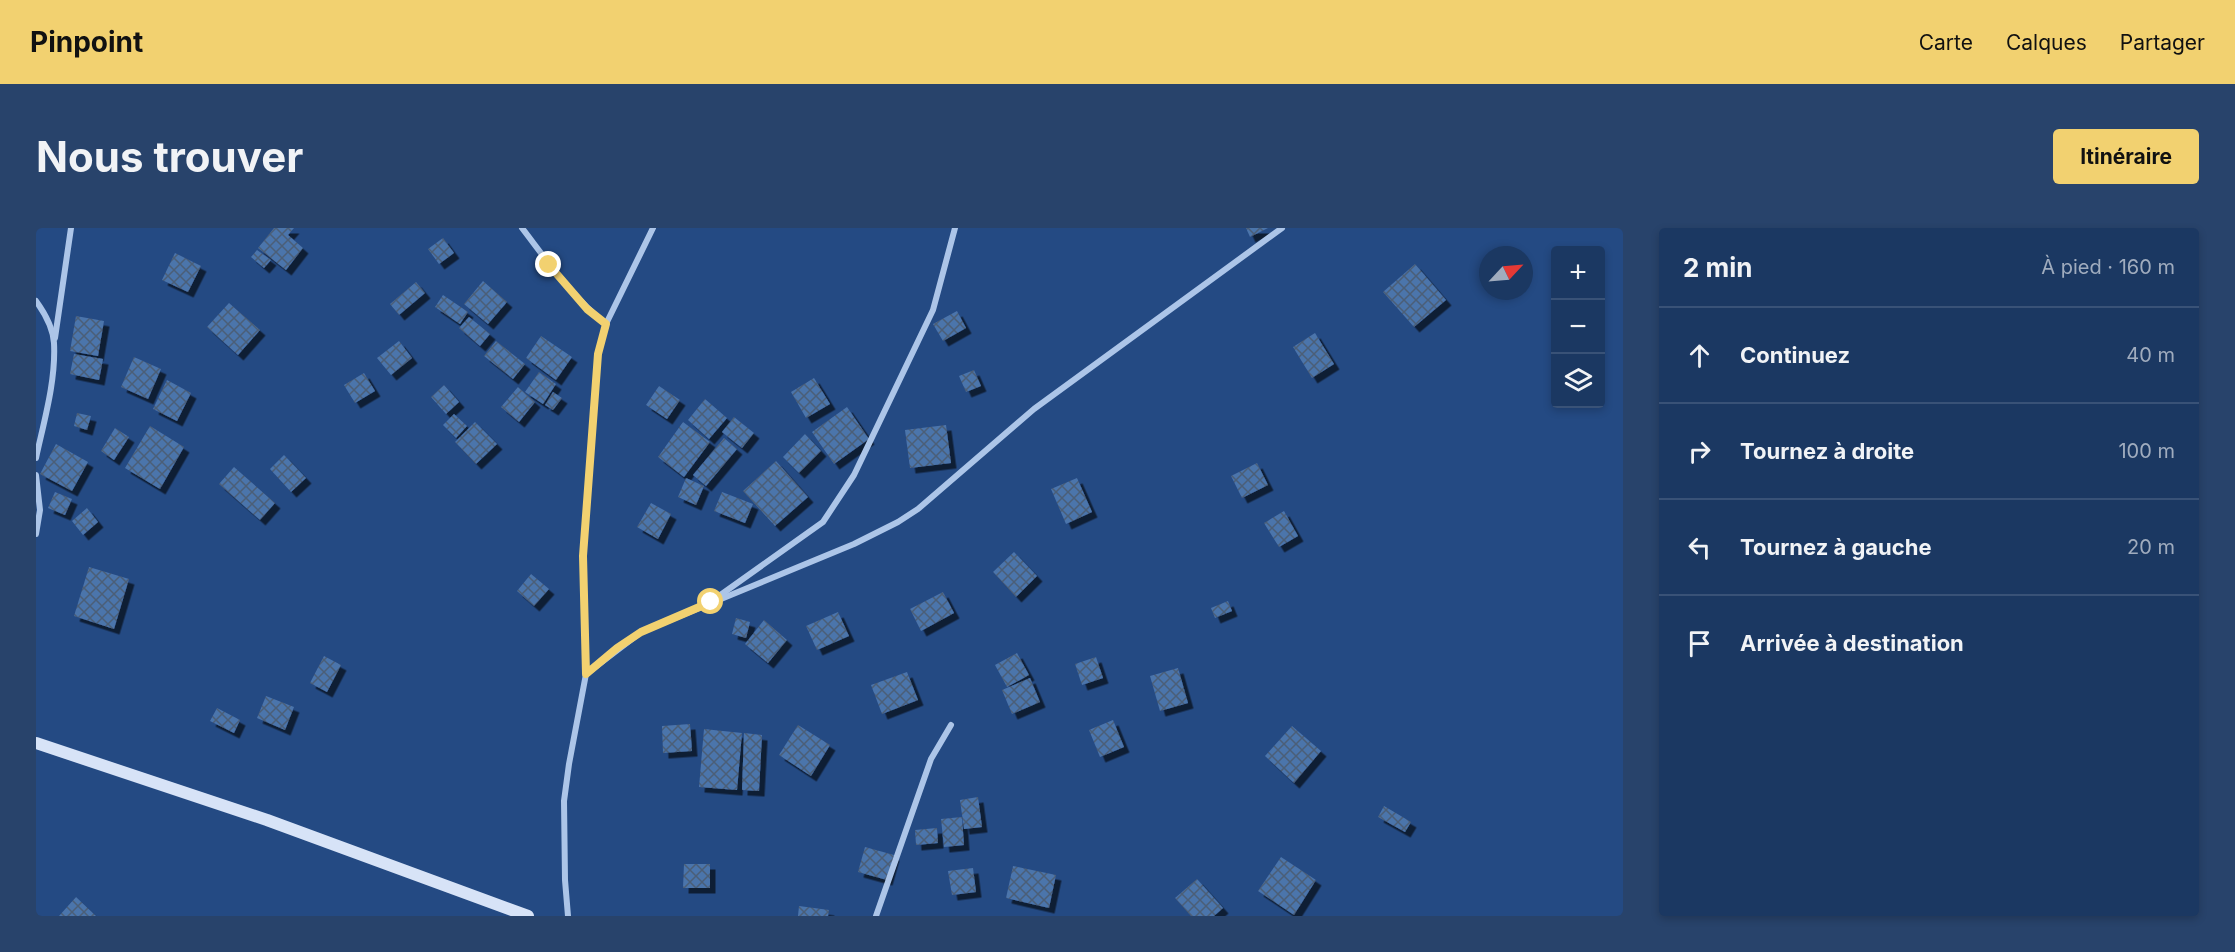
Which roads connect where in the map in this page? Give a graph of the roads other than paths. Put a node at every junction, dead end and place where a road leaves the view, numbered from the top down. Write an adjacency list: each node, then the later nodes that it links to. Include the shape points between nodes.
1 (71, 228): 8 (street)
2 (522, 228): 7 (street, via 587,309)
3 (653, 228): 7 (street)
4 (955, 228): 12 (street, via 933,309 854,475 824,522)
5 (1282, 228): 12 (street, via 1034,409 918,509 822,558)
6 (36, 300): 8 (street)
7 (606, 324): 13 (street, via 598,354 583,556)
8 (54, 341): 9 (street, via 51,385)
9 (36, 458)
10 (36, 475): 11 (street, via 40,510)
11 (36, 534)
12 (711, 602): 13 (street, via 641,632)
13 (586, 674): 17 (street, via 564,801)
14 (951, 725): 18 (street, via 931,759)
15 (36, 743): 16 (street, via 267,820)
16 (528, 916)
17 (568, 916)
18 (876, 916)

